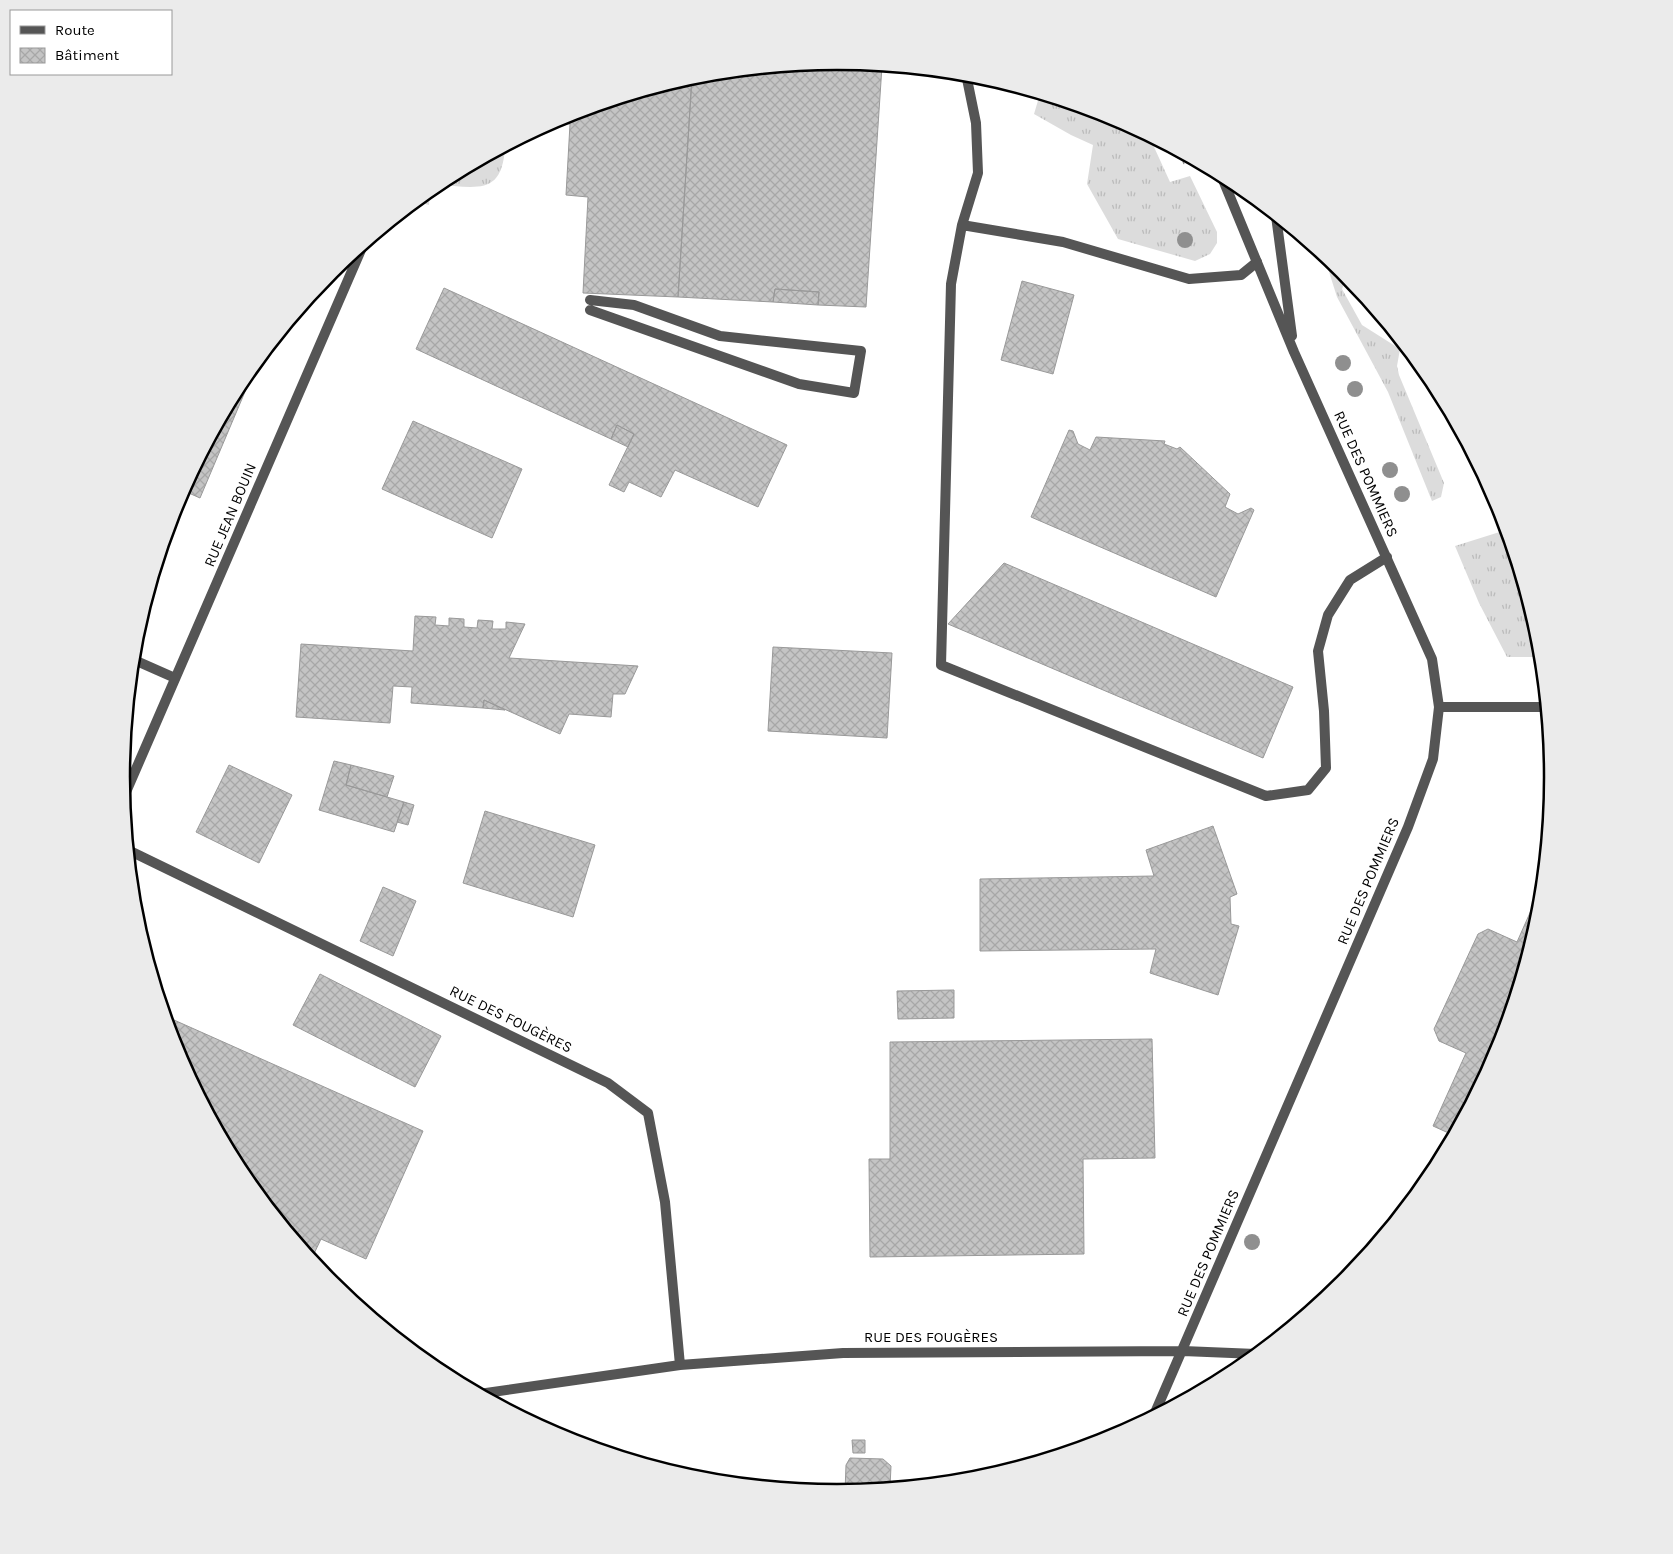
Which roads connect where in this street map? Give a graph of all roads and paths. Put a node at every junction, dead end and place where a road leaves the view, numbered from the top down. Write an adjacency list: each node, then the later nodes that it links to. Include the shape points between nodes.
1 (968, 83): 4 (street, via 976,123 978,172)
2 (1226, 187): 6 (street, RUE DES POMMIERS)
3 (1277, 224): 8 (street, RUE DES POMMIERS)
4 (962, 225): 6 (street, via 1063,242 1189,279 1241,276); 9 (street, via 951,284 941,665 1266,796 1308,790 1326,768 1318,651 1328,615 1350,580)
5 (358, 257): 11 (street, RUE JEAN BOUIN)
6 (1257, 262): 8 (street, RUE DES POMMIERS)
7 (590, 305): 7 (street, via 799,384 854,392 861,351 720,336 634,305)
8 (1294, 352): 9 (street, RUE DES POMMIERS)
9 (1387, 557): 12 (street, RUE DES POMMIERS, via 1432,659)
10 (139, 662): 11 (street)
11 (175, 678): 14 (street, RUE JEAN BOUIN)
12 (1439, 707): 13 (street); 16 (street, RUE DES POMMIERS, via 1433,759 1408,827)
13 (1539, 707)
14 (130, 782)
15 (134, 853): 18 (street, RUE DES FOUGÈRES, via 608,1083 648,1113 665,1202)
16 (1182, 1351): 17 (street, RUE DES FOUGÈRES); 18 (street, RUE DES FOUGÈRES, via 843,1353); 20 (street, RUE DES POMMIERS)
17 (1245, 1354)
18 (680, 1365): 19 (street, RUE DES FOUGÈRES)
19 (489, 1392)
20 (1158, 1406)

